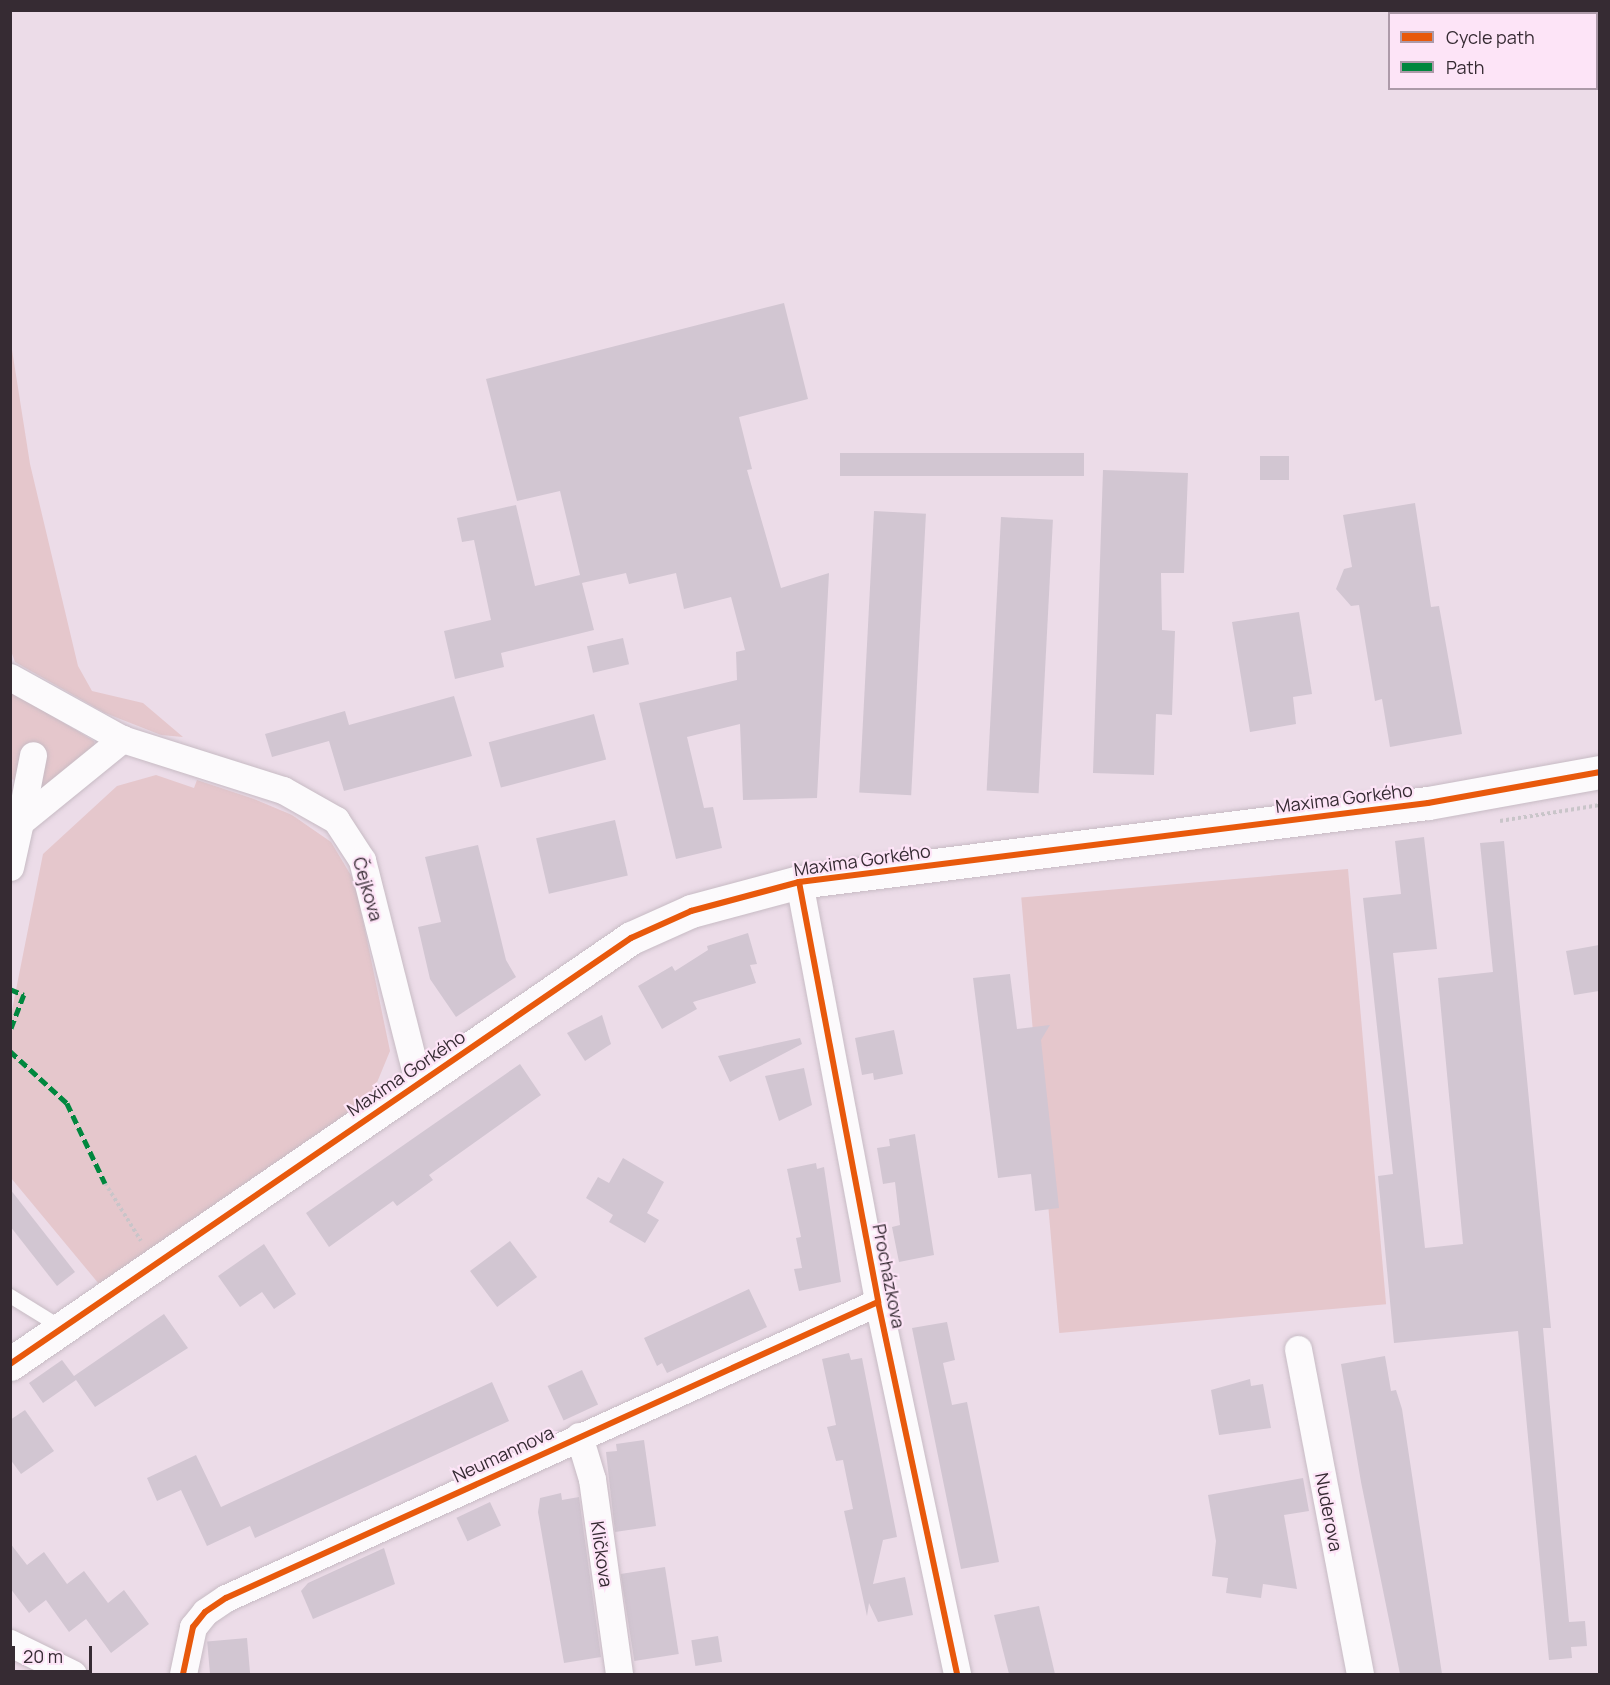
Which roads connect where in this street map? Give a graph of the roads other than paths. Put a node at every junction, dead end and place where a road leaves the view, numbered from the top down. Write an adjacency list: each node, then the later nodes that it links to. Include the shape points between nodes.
1 (10, 677): 2 (street, Čejkova)
2 (122, 739): 5 (street); 8 (street, Čejkova, via 283,790 316,806 350,836 362,860)
3 (33, 755): 5 (street)
4 (1599, 772): 7 (street, Maxima Gorkého, via 1428,803)
5 (20, 822): 6 (street)
6 (10, 867)
7 (799, 882): 8 (street, Maxima Gorkého, via 691,911 631,938); 10 (street, Procházkova)
8 (418, 1082): 11 (street, Maxima Gorkého)
9 (10, 1296): 11 (lane)
10 (878, 1302): 14 (street, Neumannova); 19 (street, Procházkova)
11 (64, 1329): 13 (street, Maxima Gorkého)
12 (1298, 1349): 20 (street, Nuderova)
13 (10, 1364)
14 (579, 1436): 17 (street, Neumannova, via 205,1611 193,1627); 18 (street, Kličkova, via 592,1479)
15 (10, 1644): 16 (street)
16 (73, 1674)
17 (183, 1674)
18 (619, 1674)
19 (957, 1674)
20 (1360, 1674)

